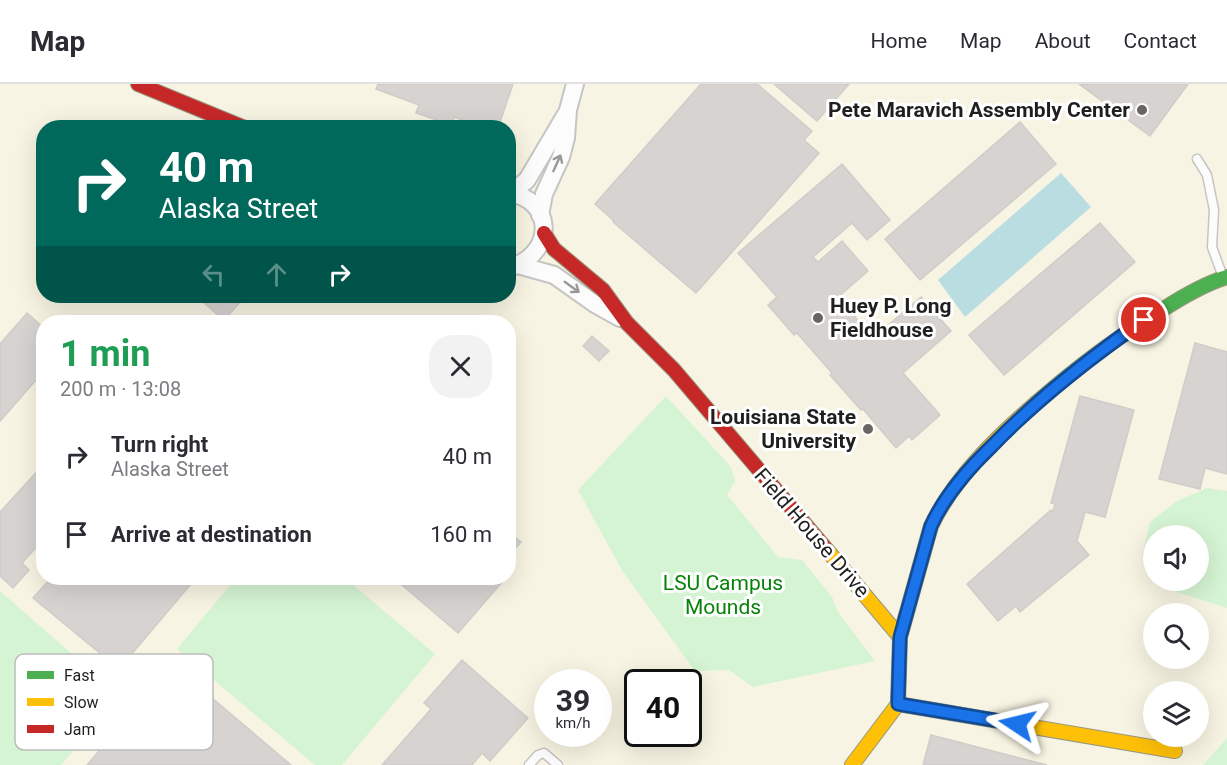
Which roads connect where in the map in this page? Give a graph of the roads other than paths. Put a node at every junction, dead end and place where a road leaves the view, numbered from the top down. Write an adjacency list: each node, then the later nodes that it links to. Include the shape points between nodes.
1 (138, 84): 4 (street)
2 (574, 84): 3 (street)
3 (568, 110): 6 (street, via 526,180); 8 (street, one-way to 3, via 566,138)
4 (226, 120)
5 (1197, 159): 12 (lane, via 1207,176 1214,210 1212,247)
6 (516, 188)
7 (516, 195): 8 (street, via 530,201)
8 (540, 215): 9 (street)
9 (544, 233): 10 (street, via 538,249); 13 (street, Field House Drive, via 554,249 603,290)
10 (516, 265)
11 (516, 266): 13 (street, Field House Drive, one-way to 13, via 554,275)
12 (1225, 277): 14 (street, via 1144,320 1096,353 1032,407 972,466 931,526)
13 (627, 323): 14 (street, Field House Drive, via 674,370)
14 (900, 637): 15 (street)
15 (898, 704): 16 (street); 19 (street)
16 (1174, 751)
17 (530, 765): 18 (lane, via 544,753)
18 (558, 765)
19 (852, 765)

